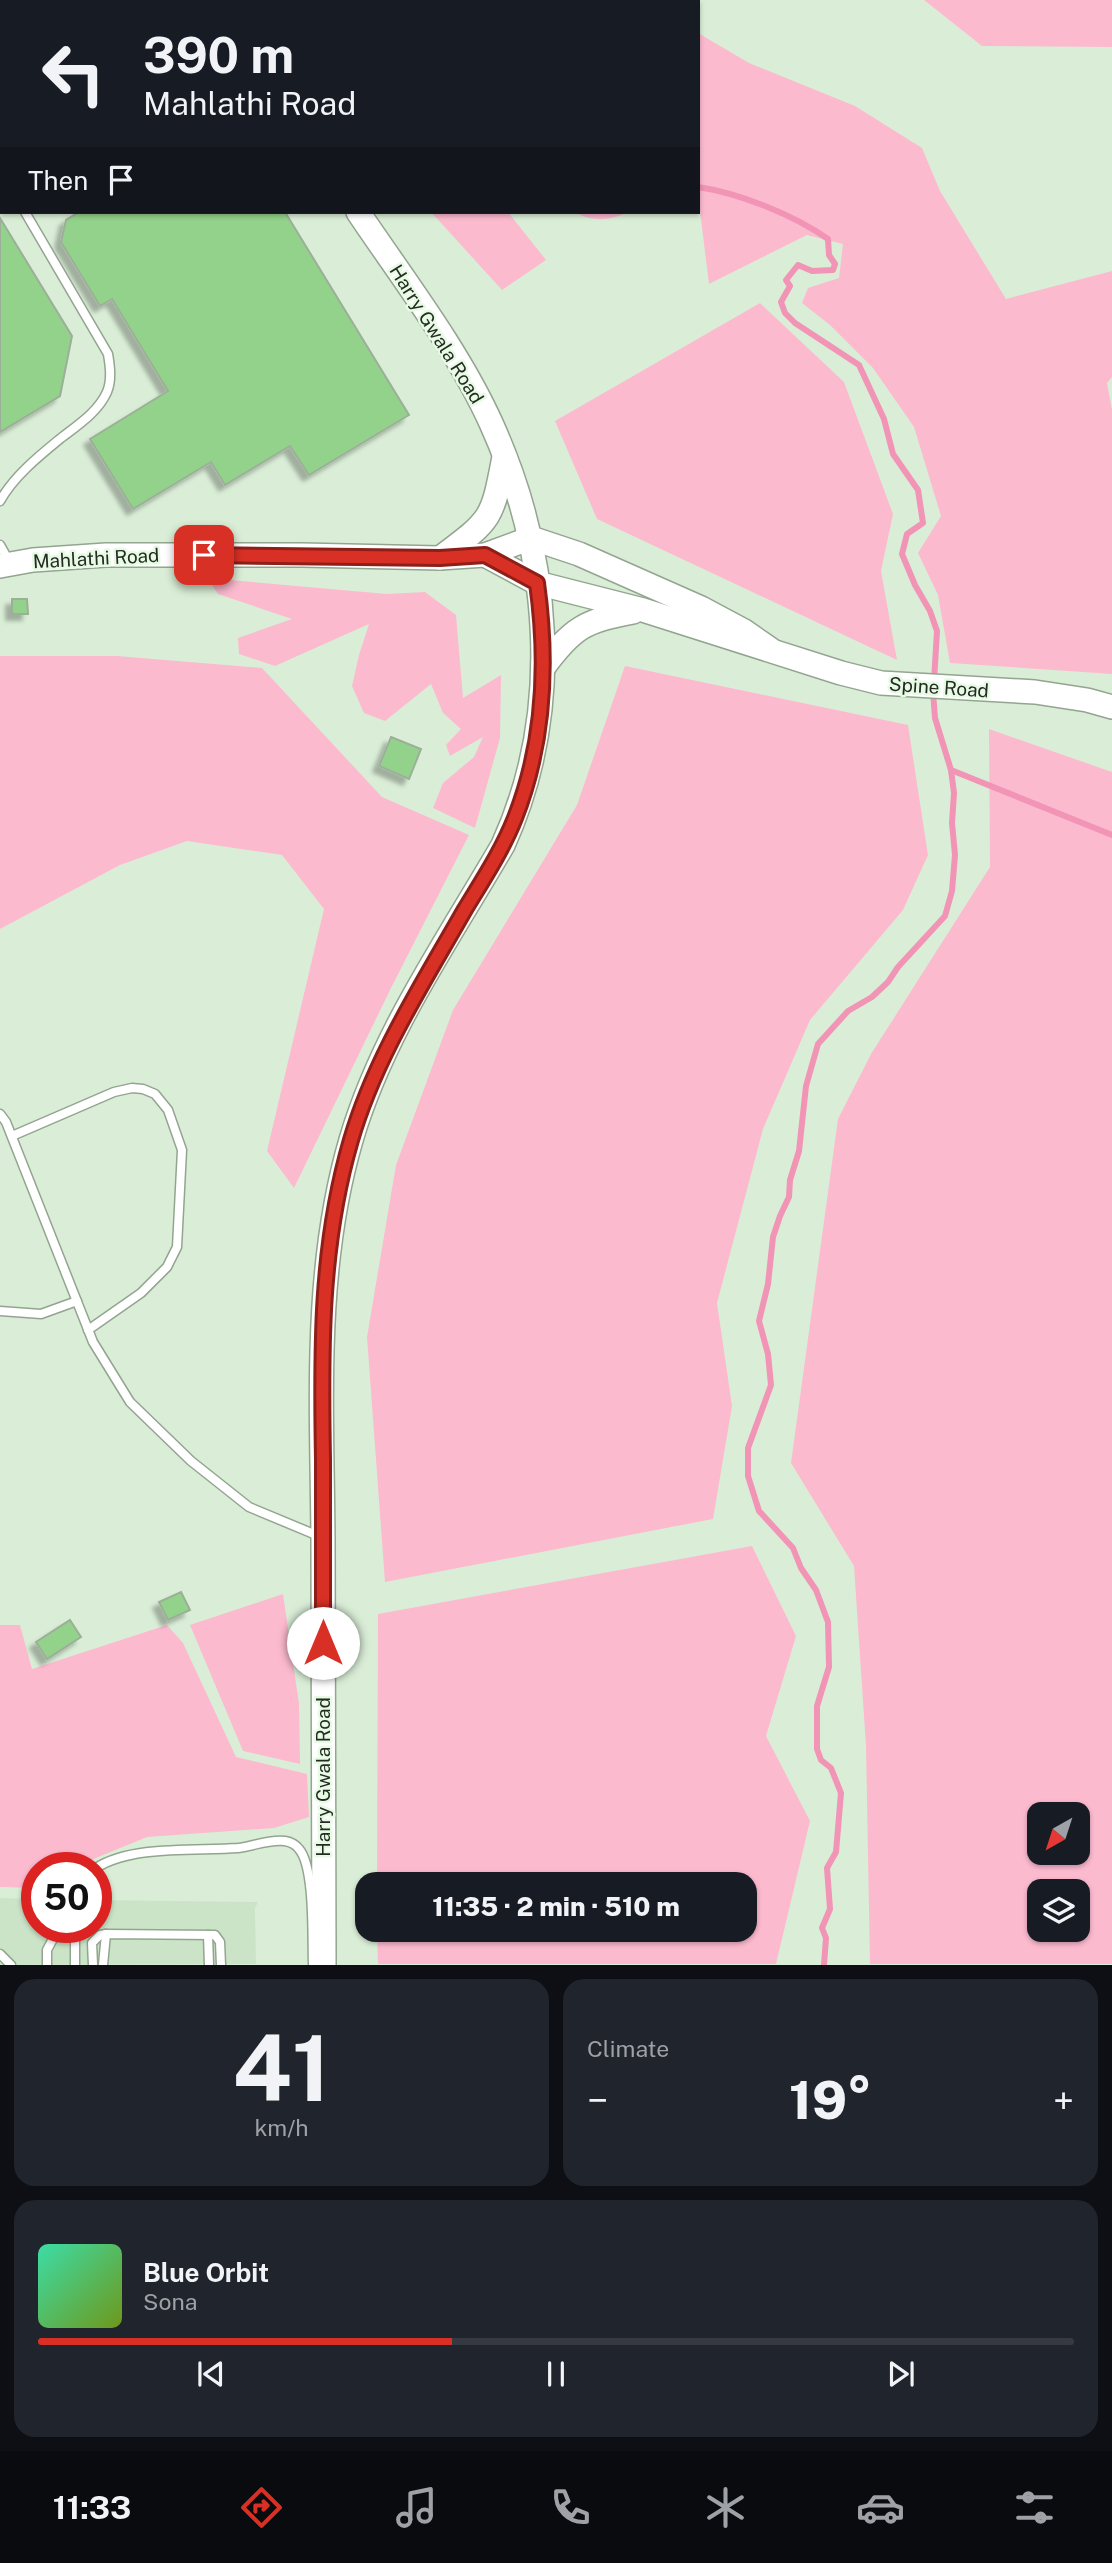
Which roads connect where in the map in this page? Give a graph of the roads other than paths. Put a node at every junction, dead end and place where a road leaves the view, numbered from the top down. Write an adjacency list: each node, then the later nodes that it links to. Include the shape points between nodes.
1 (26, 214): 4 (lane, via 108,354 110,370 108,390 100,404 43,453)
2 (359, 214): 3 (main road, Harry Gwala Road, via 462,368)
3 (505, 456): 5 (main road, Harry Gwala Road); 8 (main road, via 490,517)
4 (0, 501)
5 (531, 538): 6 (main road, Mahlathi Road); 9 (main road, Harry Gwala Road); 11 (main road, Spine Road, via 579,554 688,603)
6 (485, 555): 8 (main road, Mahlathi Road); 9 (main road)
7 (3, 558): 8 (main road, Mahlathi Road)
8 (440, 558)
9 (537, 583): 10 (main road, Spine Road); 12 (main road, Harry Gwala Road)
10 (643, 610): 11 (main road, Spine Road); 12 (main road, via 601,618 573,632)
11 (770, 649): 13 (main road, Spine Road, via 881,682 1035,692)
12 (543, 668): 19 (main road, Harry Gwala Road, via 538,729 527,786 514,820 376,1072 337,1192 325,1286)
13 (1112, 706)
14 (0, 1114): 15 (lane)
15 (12, 1136): 16 (lane); 18 (lane, via 132,1088 155,1094 168,1110 182,1150 177,1247 167,1267 141,1293)
16 (76, 1301): 17 (lane, via 41,1314); 18 (lane)
17 (0, 1311)
18 (88, 1329): 19 (lane, via 130,1402 191,1461 249,1507)
19 (323, 1538): 36 (main road, Harry Gwala Road)
20 (112, 1859): 35 (lane, via 269,1841 297,1846 308,1870)
21 (112, 1934): 22 (lane)
22 (208, 1935): 33 (lane); 34 (lane, via 219,1938)
23 (51, 1943): 29 (lane)
24 (75, 1943): 30 (lane)
25 (92, 1943): 31 (lane)
26 (105, 1943): 32 (lane)
27 (0, 1954): 28 (lane)
28 (11, 1965)
29 (47, 1965)
30 (75, 1965)
31 (93, 1965)
32 (103, 1965)
33 (209, 1965)
34 (221, 1965)
35 (313, 1965)
36 (324, 1965)

